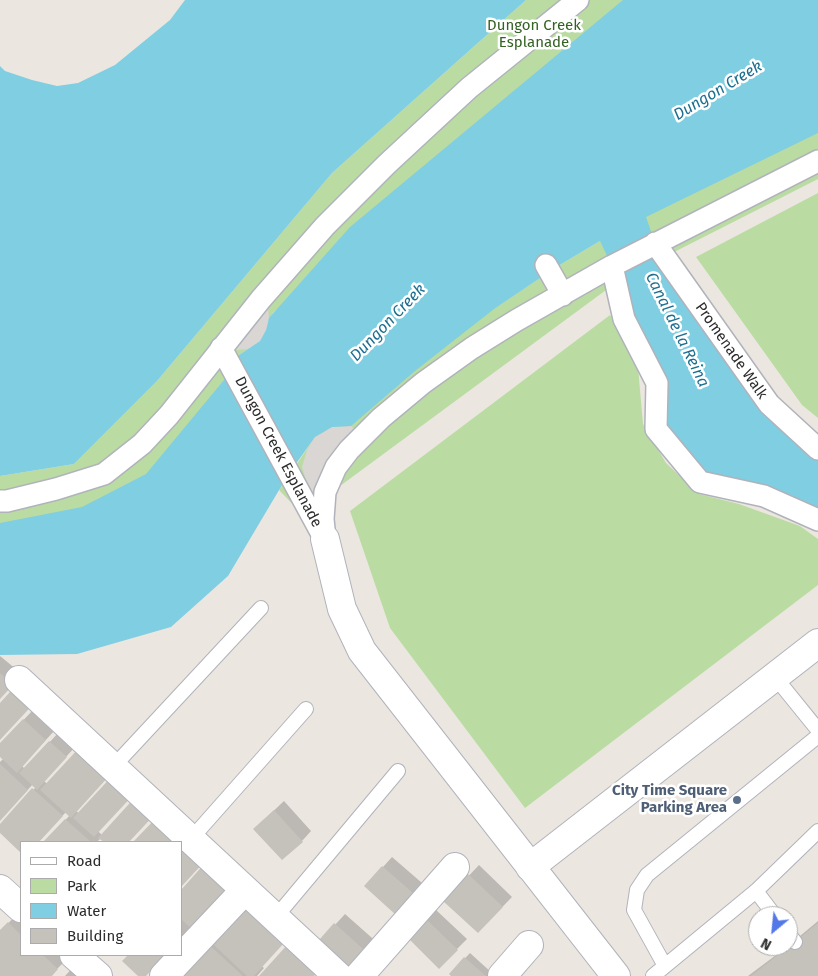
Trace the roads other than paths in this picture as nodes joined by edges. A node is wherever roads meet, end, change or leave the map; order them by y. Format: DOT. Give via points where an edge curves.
graph roads {
  1 [pos="578,0"];
  2 [pos="818,160"];
  3 [pos="655,243"];
  4 [pos="546,265"];
  5 [pos="612,266"];
  6 [pos="563,294"];
  7 [pos="221,348"];
  8 [pos="818,449"];
  9 [pos="0,501"];
  10 [pos="818,520"];
  11 [pos="325,538"];
  12 [pos="261,608"];
  13 [pos="815,650"];
  14 [pos="774,677"];
  15 [pos="19,680"];
  16 [pos="306,709"];
  17 [pos="818,730"];
  18 [pos="818,736"];
  19 [pos="113,767"];
  20 [pos="398,771"];
  21 [pos="818,831"];
  22 [pos="191,839"];
  23 [pos="455,867"];
  24 [pos="530,867"];
  25 [pos="245,890"];
  26 [pos="756,891"];
  27 [pos="767,906"];
  28 [pos="275,918"];
  29 [pos="529,944"];
  30 [pos="75,956"];
  31 [pos="664,966"];
  32 [pos="98,976"];
  33 [pos="164,976"];
  34 [pos="338,976"];
  35 [pos="359,976"];
  36 [pos="502,976"];
  37 [pos="616,976"];
  38 [pos="653,976"];
  1 -- 7 [label="street" via="469,88 387,164 325,226"];
  2 -- 3 [label="street, Dungon Creek Esplanade"];
  3 -- 5 [label="street, Dungon Creek Esplanade"];
  3 -- 8 [label="street, Promenade Walk" via="769,404"];
  4 -- 6 [label="street"];
  5 -- 6 [label="street, Dungon Creek Esplanade"];
  5 -- 10 [label="street" via="624,319 657,383 656,429 700,482 764,496"];
  6 -- 11 [label="street, Dungon Creek Esplanade" via="480,344 424,383 381,418 349,450 336,467 325,492"];
  7 -- 9 [label="street" via="169,415 142,444 104,474 56,490"];
  7 -- 11 [label="street, Dungon Creek Esplanade"];
  11 -- 24 [label="street" via="342,609 362,651"];
  12 -- 19 [label="lane"];
  13 -- 14 [label="street"];
  14 -- 17 [label="lane"];
  14 -- 24 [label="street"];
  15 -- 19 [label="street"];
  16 -- 22 [label="lane"];
  18 -- 31 [label="lane" via="646,875 637,890 634,910"];
  19 -- 22 [label="street"];
  20 -- 28 [label="lane"];
  21 -- 26 [label="lane"];
  22 -- 25 [label="street"];
  23 -- 35 [label="street"];
  24 -- 37 [label="street"];
  25 -- 28 [label="street"];
  25 -- 33 [label="street"];
  26 -- 27 [label="lane"];
  26 -- 31 [label="lane"];
  28 -- 34 [label="street"];
  29 -- 36 [label="street"];
  30 -- 32 [label="street"];
  31 -- 38 [label="lane"];
}
